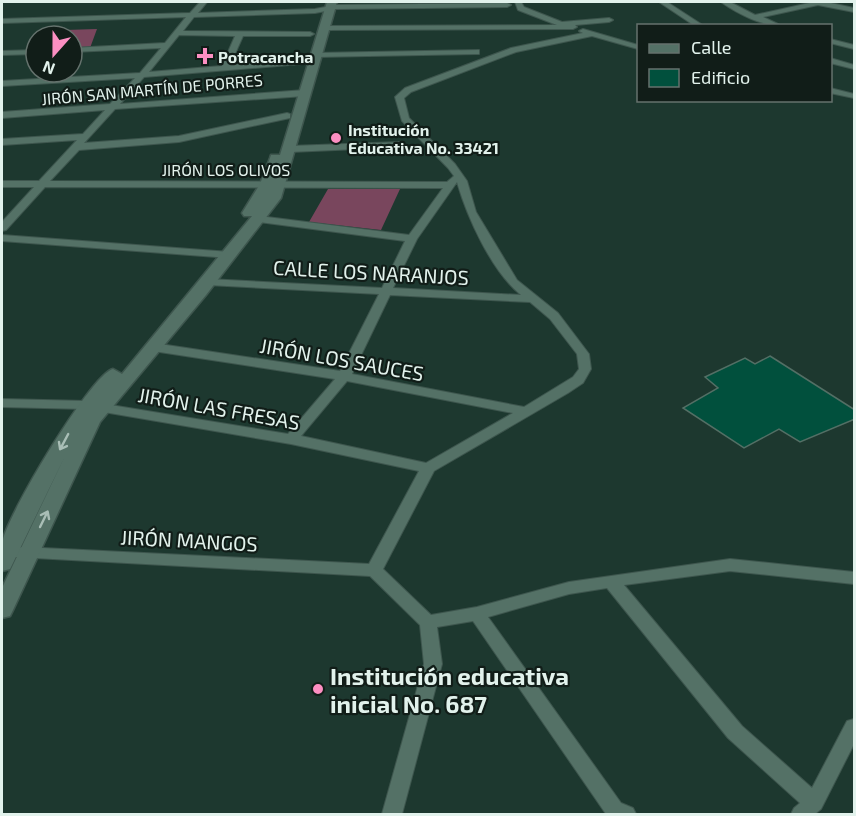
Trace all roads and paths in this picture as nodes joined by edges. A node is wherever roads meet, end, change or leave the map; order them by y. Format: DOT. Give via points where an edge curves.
graph roads {
  1 [pos="5,2"];
  2 [pos="203,2"];
  3 [pos="518,2"];
  4 [pos="663,2"];
  5 [pos="725,2"];
  6 [pos="820,2"];
  7 [pos="416,4"];
  8 [pos="326,5"];
  9 [pos="507,5"];
  10 [pos="2,6"];
  11 [pos="855,10"];
  12 [pos="190,15"];
  13 [pos="754,17"];
  14 [pos="609,20"];
  15 [pos="2,21"];
  16 [pos="564,24"];
  17 [pos="698,24"];
  18 [pos="773,24"];
  19 [pos="573,27"];
  20 [pos="316,31"];
  21 [pos="178,33"];
  22 [pos="239,34"];
  23 [pos="591,34"];
  24 [pos="832,41"];
  25 [pos="167,45"];
  26 [pos="637,46"];
  27 [pos="855,47"];
  28 [pos="84,49"];
  29 [pos="24,52"];
  30 [pos="476,52"];
  31 [pos="2,53"];
  32 [pos="310,59"];
  33 [pos="832,60"];
  34 [pos="855,67"];
  35 [pos="225,68"];
  36 [pos="142,75"];
  37 [pos="2,83"];
  38 [pos="832,90"];
  39 [pos="299,93"];
  40 [pos="855,96"];
  41 [pos="111,108"];
  42 [pos="2,116"];
  43 [pos="287,116"];
  44 [pos="83,137"];
  45 [pos="2,142"];
  46 [pos="400,145"];
  47 [pos="75,147"];
  48 [pos="290,149"];
  49 [pos="454,180"];
  50 [pos="42,183"];
  51 [pos="2,184"];
  52 [pos="274,184"];
  53 [pos="259,219"];
  54 [pos="2,228"];
  55 [pos="2,238"];
  56 [pos="412,239"];
  57 [pos="223,255"];
  58 [pos="208,282"];
  59 [pos="384,292"];
  60 [pos="533,299"];
  61 [pos="153,347"];
  62 [pos="345,376"];
  63 [pos="2,403"];
  64 [pos="94,406"];
  65 [pos="524,411"];
  66 [pos="291,439"];
  67 [pos="428,468"];
  68 [pos="27,554"];
  69 [pos="3,556"];
  70 [pos="374,570"];
  71 [pos="855,578"];
  72 [pos="610,580"];
  73 [pos="2,610"];
  74 [pos="477,614"];
  75 [pos="428,622"];
  76 [pos="855,727"];
  77 [pos="808,809"];
  78 [pos="392,814"];
  79 [pos="626,814"];
  1 -- 10 [label="street"];
  2 -- 12 [label="street"];
  3 -- 16 [label="street" via="521,8"];
  4 -- 17 [label="street"];
  5 -- 13 [label="street"];
  6 -- 11 [label="street"];
  6 -- 13 [label="street"];
  7 -- 8 [label="street"];
  7 -- 9 [label="street"];
  8 -- 12 [label="street"];
  8 -- 20 [label="street"];
  12 -- 15 [label="street"];
  12 -- 21 [label="street"];
  13 -- 18 [label="street"];
  14 -- 16 [label="street"];
  16 -- 19 [label="street"];
  19 -- 20 [label="street"];
  19 -- 23 [label="street"];
  20 -- 22 [label="street"];
  20 -- 32 [label="street"];
  21 -- 22 [label="street"];
  21 -- 25 [label="street"];
  22 -- 35 [label="street"];
  23 -- 26 [label="street"];
  23 -- 49 [label="street" via="514,50 408,90 399,97 405,119 452,166"];
  24 -- 27 [label="street"];
  25 -- 28 [label="street"];
  25 -- 36 [label="street"];
  29 -- 31 [label="street"];
  30 -- 32 [label="street"];
  32 -- 35 [label="street"];
  32 -- 39 [label="street"];
  33 -- 34 [label="street"];
  35 -- 36 [label="street"];
  36 -- 37 [label="street"];
  36 -- 41 [label="street"];
  38 -- 40 [label="street"];
  39 -- 41 [label="street, JIRÓN SAN MARTÍN DE PORRES"];
  39 -- 43 [label="street"];
  39 -- 48 [label="street"];
  41 -- 42 [label="street, JIRÓN SAN MARTÍN DE PORRES"];
  41 -- 44 [label="street"];
  43 -- 47 [label="street" via="179,139"];
  43 -- 52 [label="street"];
  44 -- 45 [label="street"];
  44 -- 47 [label="street"];
  46 -- 48 [label="street"];
  47 -- 50 [label="street"];
  48 -- 52 [label="street"];
  49 -- 52 [label="street, JIRÓN LOS OLIVOS"];
  49 -- 56 [label="street"];
  49 -- 60 [label="street" via="512,282"];
  50 -- 51 [label="street, JIRÓN LOS OLIVOS"];
  50 -- 52 [label="street, JIRÓN LOS OLIVOS"];
  50 -- 54 [label="street"];
  52 -- 53 [label="street" via="274,198"];
  52 -- 57 [label="street"];
  53 -- 56 [label="street"];
  53 -- 57 [label="street"];
  55 -- 57 [label="street"];
  56 -- 59 [label="street"];
  57 -- 58 [label="street"];
  57 -- 64 [label="street"];
  58 -- 59 [label="street, CALLE LOS NARANJOS"];
  58 -- 61 [label="street"];
  59 -- 60 [label="street, CALLE LOS NARANJOS"];
  59 -- 62 [label="street"];
  60 -- 65 [label="street" via="554,316 583,354 585,369 578,380"];
  61 -- 62 [label="street, JIRÓN LOS SAUCES"];
  61 -- 64 [label="street"];
  62 -- 65 [label="street, JIRÓN LOS SAUCES"];
  62 -- 66 [label="street"];
  63 -- 64 [label="street, JIRÓN LAS FRESAS"];
  64 -- 66 [label="street, JIRÓN LAS FRESAS"];
  68 -- 64 [label="street, one-way" via="82,441"];
  64 -- 69 [label="street, one-way" via="66,437"];
  65 -- 67 [label="street"];
  66 -- 67 [label="street, JIRÓN LAS FRESAS"];
  67 -- 70 [label="street"];
  68 -- 69 [label="street, JIRÓN MANGOS"];
  68 -- 70 [label="street, JIRÓN MANGOS"];
  68 -- 73 [label="street"];
  70 -- 75 [label="street"];
  71 -- 72 [label="street" via="730,565"];
  72 -- 74 [label="street"];
  72 -- 77 [label="street" via="735,732"];
  74 -- 75 [label="street"];
  74 -- 79 [label="street" via="614,809"];
  75 -- 78 [label="street" via="433,664"];
  76 -- 77 [label="street"];
}
